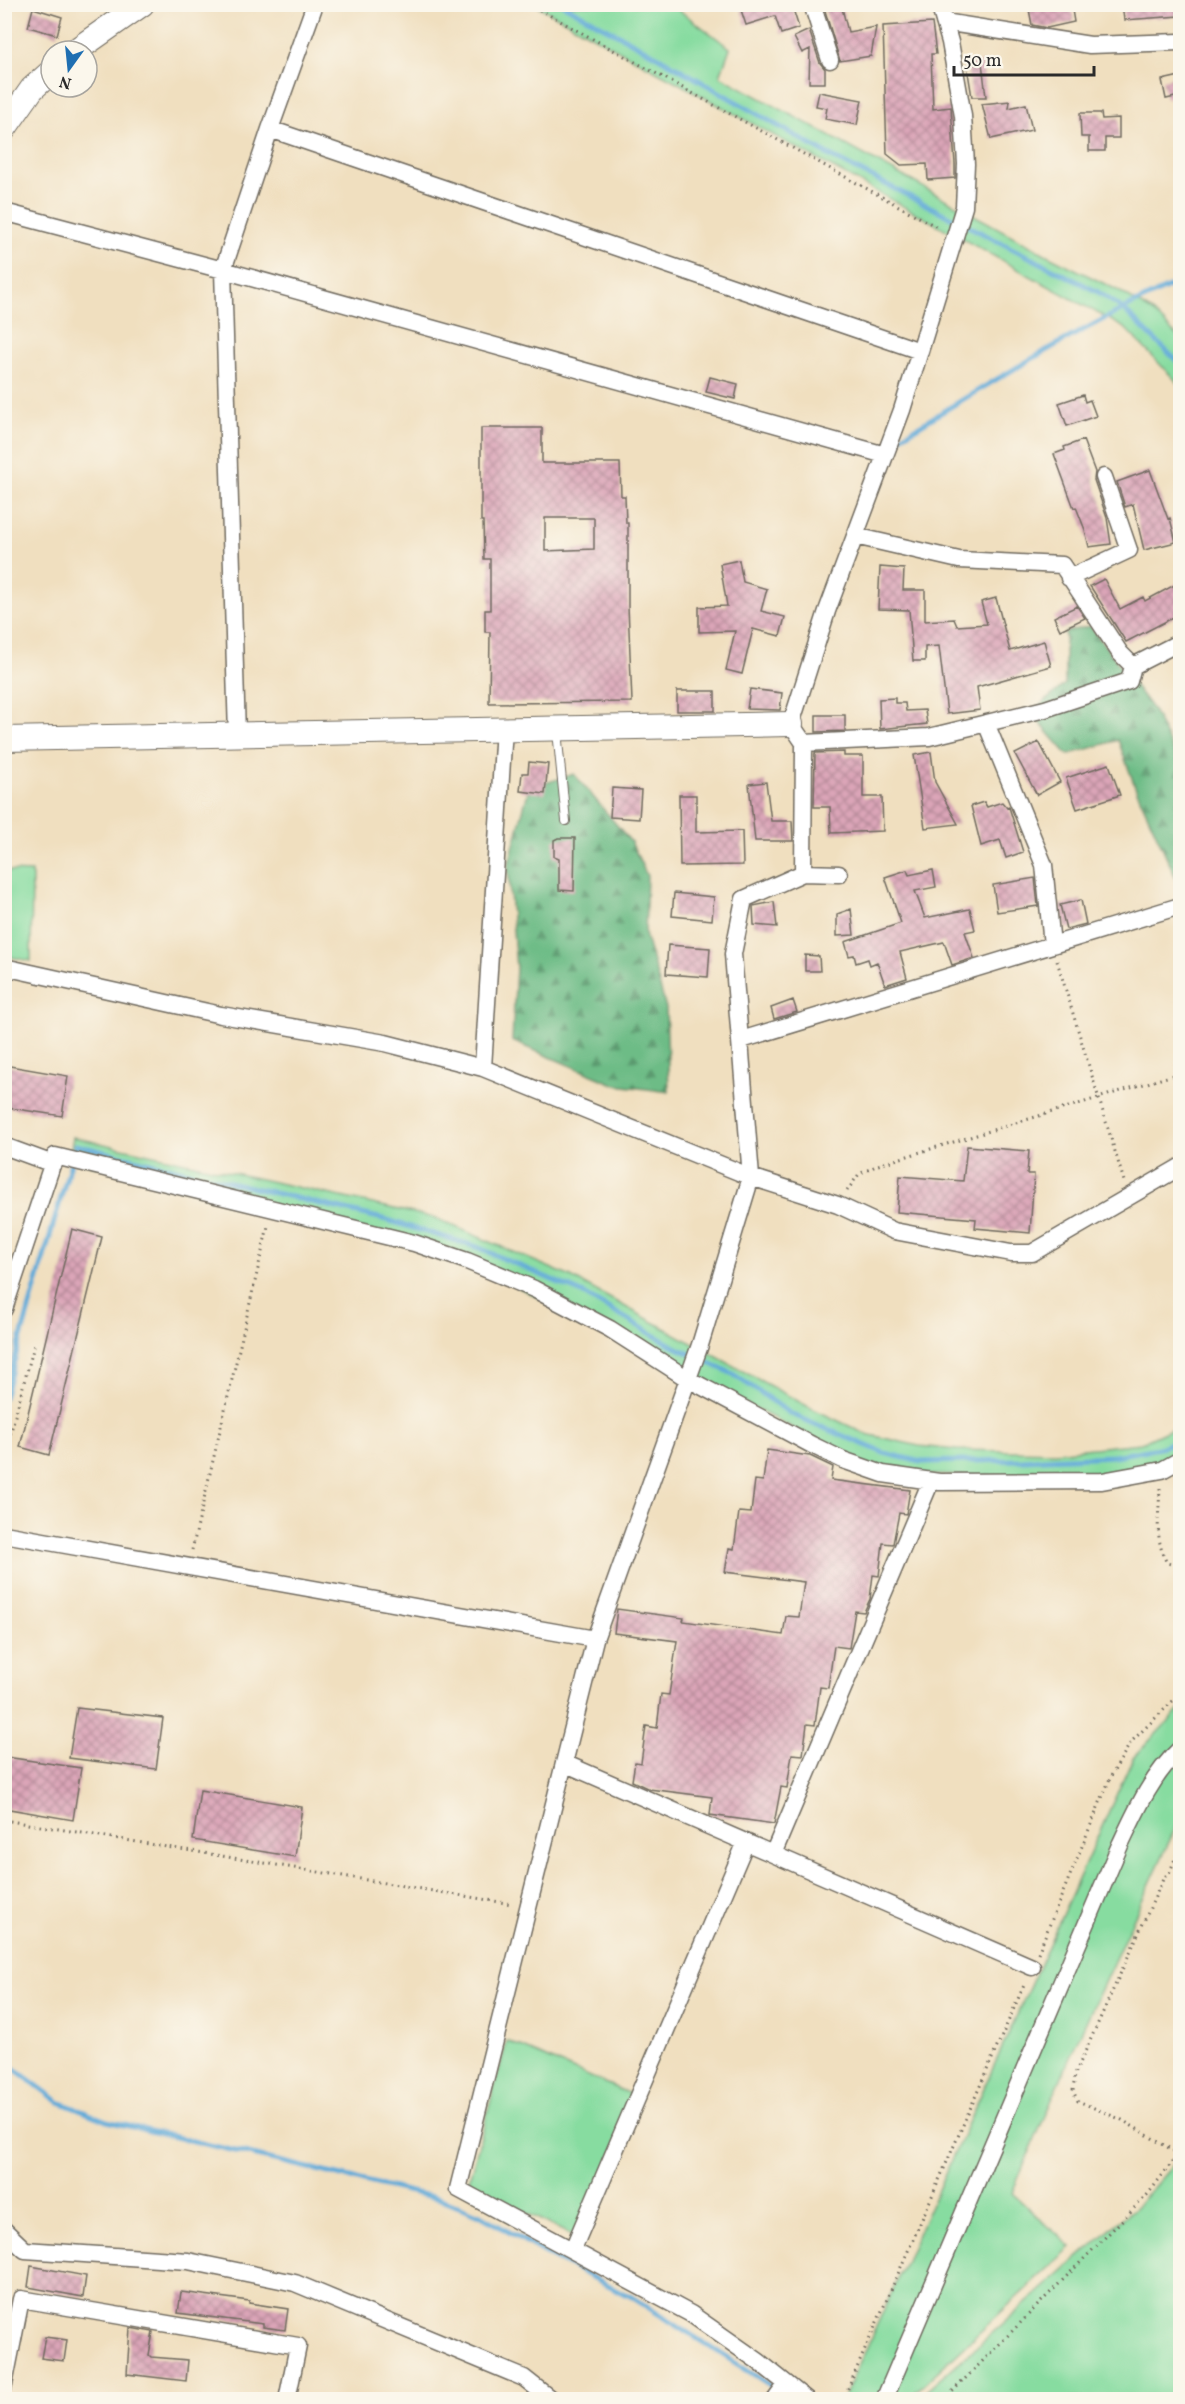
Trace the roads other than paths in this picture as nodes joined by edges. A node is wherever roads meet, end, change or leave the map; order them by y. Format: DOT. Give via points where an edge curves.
graph roads {
  1 [pos="142,4"];
  2 [pos="315,4"];
  3 [pos="812,4"];
  4 [pos="939,4"];
  5 [pos="944,22"];
  6 [pos="92,39"];
  7 [pos="1180,42"];
  8 [pos="830,60"];
  9 [pos="39,83"];
  10 [pos="8,117"];
  11 [pos="270,129"];
  12 [pos="4,212"];
  13 [pos="223,270"];
  14 [pos="920,351"];
  15 [pos="885,455"];
  16 [pos="1104,477"];
  17 [pos="855,536"];
  18 [pos="1069,578"];
  19 [pos="1180,642"];
  20 [pos="1133,666"];
  21 [pos="986,723"];
  22 [pos="557,727"];
  23 [pos="504,728"];
  24 [pos="797,733"];
  25 [pos="237,735"];
  26 [pos="4,740"];
  27 [pos="566,820"];
  28 [pos="802,873"];
  29 [pos="838,874"];
  30 [pos="1180,906"];
  31 [pos="1052,945"];
  32 [pos="4,967"];
  33 [pos="741,1040"];
  34 [pos="483,1068"];
  35 [pos="4,1146"];
  36 [pos="52,1164"];
  37 [pos="1180,1167"];
  38 [pos="751,1178"];
  39 [pos="4,1310"];
  40 [pos="689,1377"];
  41 [pos="1180,1460"];
  42 [pos="931,1481"];
  43 [pos="4,1534"];
  44 [pos="595,1639"];
  45 [pos="1180,1749"];
  46 [pos="564,1763"];
  47 [pos="746,1842"];
  48 [pos="773,1854"];
  49 [pos="1032,1967"];
  50 [pos="4,2230"];
  51 [pos="573,2249"];
  52 [pos="6,2367"];
  53 [pos="787,2384"];
  54 [pos="4,2385"];
  55 [pos="287,2400"];
  56 [pos="552,2400"];
  57 [pos="775,2400"];
  58 [pos="807,2400"];
  59 [pos="884,2400"];
  1 -- 6 [label="street"];
  2 -- 11 [label="street"];
  3 -- 8 [label="street"];
  4 -- 5 [label="street"];
  5 -- 7 [label="street" via="1090,45"];
  5 -- 14 [label="street" via="963,116 964,207"];
  9 -- 10 [label="street"];
  11 -- 13 [label="street"];
  11 -- 14 [label="street"];
  12 -- 13 [label="street"];
  13 -- 15 [label="street"];
  13 -- 25 [label="street"];
  14 -- 15 [label="street"];
  15 -- 17 [label="street"];
  16 -- 18 [label="street" via="1129,550"];
  17 -- 18 [label="street" via="959,560 1062,565"];
  17 -- 24 [label="street" via="827,611"];
  18 -- 20 [label="street"];
  19 -- 20 [label="street"];
  20 -- 21 [label="street" via="1130,681 1045,709"];
  21 -- 24 [label="street" via="929,737"];
  21 -- 31 [label="street" via="1044,865"];
  22 -- 23 [label="street"];
  22 -- 24 [label="street"];
  22 -- 27 [label="lane"];
  23 -- 25 [label="street"];
  23 -- 34 [label="street"];
  24 -- 28 [label="street"];
  25 -- 26 [label="street"];
  28 -- 29 [label="street"];
  28 -- 33 [label="street" via="744,898 733,954"];
  30 -- 31 [label="street"];
  31 -- 33 [label="street"];
  32 -- 34 [label="street" via="221,1015 385,1043"];
  33 -- 38 [label="street"];
  34 -- 38 [label="street"];
  35 -- 36 [label="street"];
  36 -- 39 [label="street"];
  36 -- 40 [label="street" via="55,1156 414,1243 534,1289"];
  37 -- 38 [label="street" via="1032,1253 1011,1253 894,1231 838,1205"];
  38 -- 40 [label="street"];
  40 -- 42 [label="street" via="843,1460 883,1474"];
  40 -- 44 [label="street"];
  41 -- 42 [label="street" via="1162,1470 1102,1481"];
  42 -- 48 [label="street"];
  43 -- 44 [label="street"];
  44 -- 46 [label="street"];
  45 -- 59 [label="street" via="1140,1803 1120,1845"];
  46 -- 47 [label="street"];
  46 -- 51 [label="street" via="458,2189"];
  47 -- 48 [label="street"];
  47 -- 51 [label="street"];
  48 -- 49 [label="street"];
  50 -- 56 [label="street" via="25,2250 188,2261 295,2283 524,2378"];
  51 -- 53 [label="street" via="691,2314"];
  52 -- 54 [label="street"];
  52 -- 55 [label="street" via="21,2299 298,2346"];
  53 -- 57 [label="street"];
  53 -- 58 [label="street"];
}
